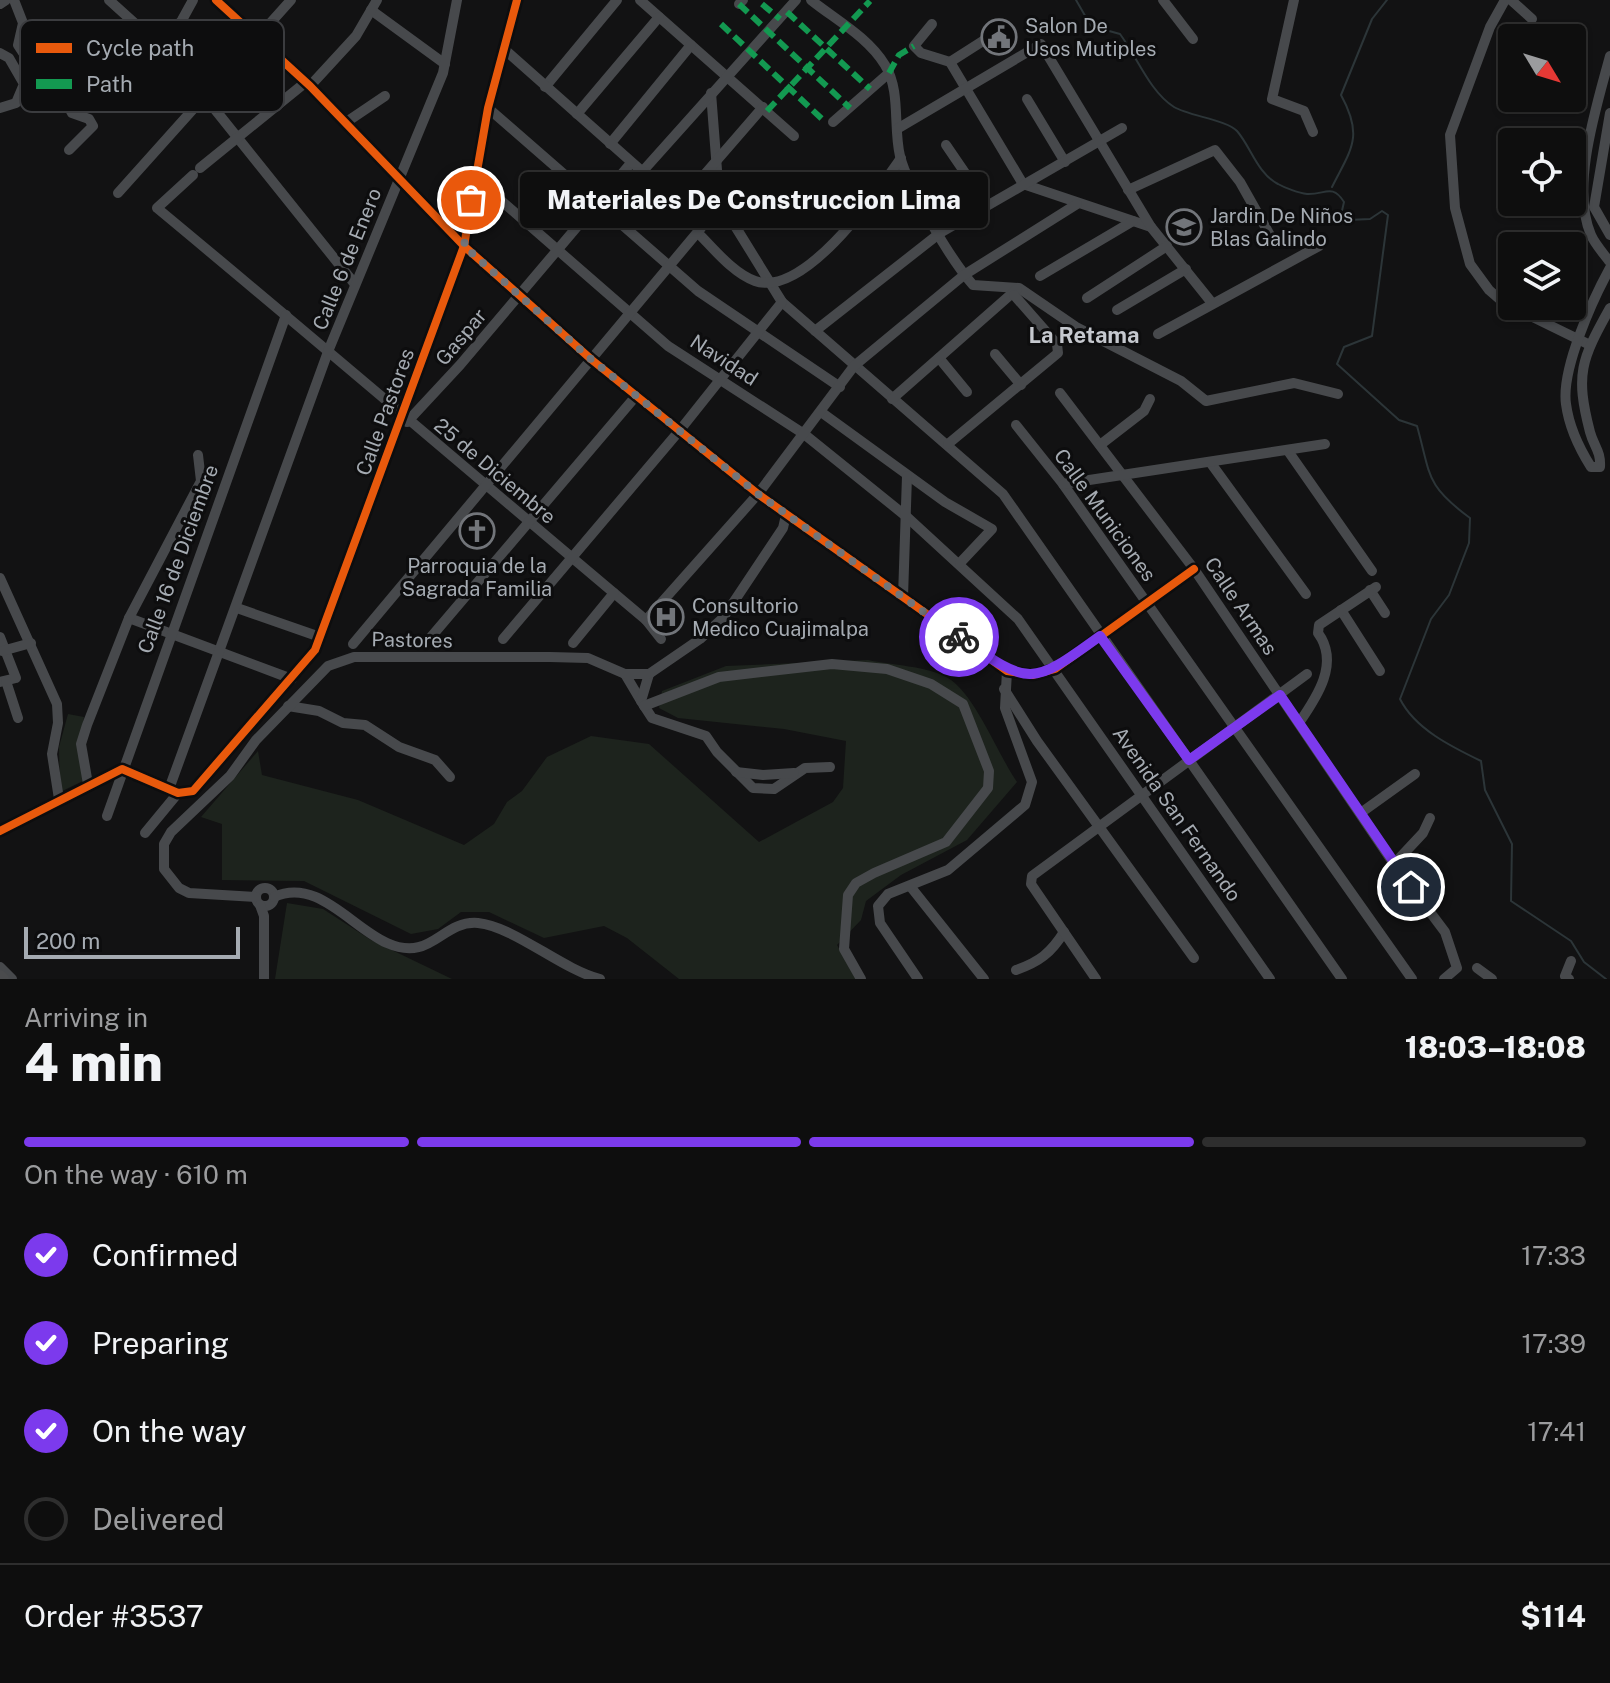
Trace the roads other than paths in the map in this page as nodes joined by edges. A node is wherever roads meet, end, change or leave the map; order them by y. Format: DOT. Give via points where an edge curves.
graph roads {
  1 [pos="6,0"];
  2 [pos="14,0"];
  3 [pos="109,0"];
  4 [pos="193,0"];
  5 [pos="291,0"];
  6 [pos="377,0"];
  7 [pos="457,0"];
  8 [pos="517,0"];
  9 [pos="617,0"];
  10 [pos="640,0"];
  11 [pos="796,0"];
  12 [pos="811,0"];
  13 [pos="1163,0"];
  14 [pos="1294,0"];
  15 [pos="1505,0"];
  16 [pos="1511,0"];
  17 [pos="219,1"];
  18 [pos="0,4"];
  19 [pos="371,10"];
  20 [pos="659,17"];
  21 [pos="1532,19"];
  22 [pos="22,20"];
  23 [pos="131,20"];
  24 [pos="182,20"];
  25 [pos="238,20"];
  26 [pos="274,20"];
  27 [pos="932,24"];
  28 [pos="986,39"];
  29 [pos="1193,39"];
  30 [pos="691,45"];
  31 [pos="504,49"];
  32 [pos="0,53"];
  33 [pos="1610,56"];
  34 [pos="950,62"];
  35 [pos="284,63"];
  36 [pos="445,64"];
  37 [pos="889,73"];
  38 [pos="726,75"];
  39 [pos="20,77"];
  40 [pos="308,84"];
  41 [pos="545,87"];
  42 [pos="965,89"];
  43 [pos="711,93"];
  44 [pos="20,94"];
  45 [pos="385,96"];
  46 [pos="1027,99"];
  47 [pos="284,102"];
  48 [pos="763,107"];
  49 [pos="0,108"];
  50 [pos="488,108"];
  51 [pos="71,112"];
  52 [pos="191,112"];
  53 [pos="217,112"];
  54 [pos="270,112"];
  55 [pos="1610,113"];
  56 [pos="577,114"];
  57 [pos="833,122"];
  58 [pos="345,123"];
  59 [pos="1122,128"];
  60 [pos="897,129"];
  61 [pos="1313,132"];
  62 [pos="794,136"];
  63 [pos="236,137"];
  64 [pos="1099,143"];
  65 [pos="610,144"];
  66 [pos="946,145"];
  67 [pos="69,150"];
  68 [pos="901,158"];
  69 [pos="717,160"];
  70 [pos="1065,162"];
  71 [pos="631,163"];
  72 [pos="642,172"];
  73 [pos="397,178"];
  74 [pos="475,178"];
  75 [pos="718,183"];
  76 [pos="1023,184"];
  77 [pos="1128,190"];
  78 [pos="118,193"];
  79 [pos="597,204"];
  80 [pos="679,204"];
  81 [pos="1077,204"];
  82 [pos="987,205"];
  83 [pos="727,213"];
  84 [pos="1133,221"];
  85 [pos="1151,227"];
  86 [pos="699,228"];
  87 [pos="940,233"];
  88 [pos="1610,235"];
  89 [pos="1271,237"];
  90 [pos="464,246"];
  91 [pos="1167,246"];
  92 [pos="1319,246"];
  93 [pos="558,250"];
  94 [pos="1610,264"];
  95 [pos="670,267"];
  96 [pos="1186,269"];
  97 [pos="964,275"];
  98 [pos="1040,276"];
  99 [pos="770,281"];
  100 [pos="354,283"];
  101 [pos="1016,291"];
  102 [pos="519,294"];
  103 [pos="1087,298"];
  104 [pos="782,302"];
  105 [pos="1212,303"];
  106 [pos="1610,308"];
  107 [pos="1117,310"];
  108 [pos="631,314"];
  109 [pos="286,315"];
  110 [pos="815,331"];
  111 [pos="758,334"];
  112 [pos="1158,334"];
  113 [pos="1585,342"];
  114 [pos="329,349"];
  115 [pos="995,354"];
  116 [pos="939,358"];
  117 [pos="592,360"];
  118 [pos="854,366"];
  119 [pos="721,381"];
  120 [pos="1021,385"];
  121 [pos="840,387"];
  122 [pos="967,392"];
  123 [pos="1060,393"];
  124 [pos="1338,394"];
  125 [pos="636,396"];
  126 [pos="892,399"];
  127 [pos="1150,399"];
  128 [pos="821,412"];
  129 [pos="405,420"];
  130 [pos="1016,425"];
  131 [pos="680,430"];
  132 [pos="804,434"];
  133 [pos="948,444"];
  134 [pos="1325,444"];
  135 [pos="1100,445"];
  136 [pos="1288,451"];
  137 [pos="198,455"];
  138 [pos="1210,462"];
  139 [pos="907,476"];
  140 [pos="1125,476"];
  141 [pos="1063,484"];
  142 [pos="485,486"];
  143 [pos="758,494"];
  144 [pos="786,515"];
  145 [pos="907,517"];
  146 [pos="529,523"];
  147 [pos="571,558"];
  148 [pos="960,563"];
  149 [pos="1194,569"];
  150 [pos="1372,571"];
  151 [pos="0,578"];
  152 [pos="614,593"];
  153 [pos="1306,594"];
  154 [pos="903,597"];
  155 [pos="1146,602"];
  156 [pos="237,608"];
  157 [pos="1341,610"];
  158 [pos="1385,613"];
  159 [pos="129,618"];
  160 [pos="646,620"];
  161 [pos="169,633"];
  162 [pos="1100,636"];
  163 [pos="0,637"];
  164 [pos="320,637"];
  165 [pos="431,637"];
  166 [pos="503,639"];
  167 [pos="661,639"];
  168 [pos="31,643"];
  169 [pos="573,643"];
  170 [pos="353,644"];
  171 [pos="2,651"];
  172 [pos="220,653"];
  173 [pos="1055,669"];
  174 [pos="1007,671"];
  175 [pos="1380,671"];
  176 [pos="625,674"];
  177 [pos="649,674"];
  178 [pos="1307,674"];
  179 [pos="292,679"];
  180 [pos="7,681"];
  181 [pos="1004,689"];
  182 [pos="1280,695"];
  183 [pos="642,703"];
  184 [pos="288,706"];
  185 [pos="18,718"];
  186 [pos="1299,723"];
  187 [pos="1234,728"];
  188 [pos="1189,760"];
  189 [pos="830,767"];
  190 [pos="122,769"];
  191 [pos="1415,774"];
  192 [pos="450,777"];
  193 [pos="88,784"];
  194 [pos="174,791"];
  195 [pos="1142,794"];
  196 [pos="59,799"];
  197 [pos="1362,812"];
  198 [pos="107,816"];
  199 [pos="1430,818"];
  200 [pos="1099,827"];
  201 [pos="0,831"];
  202 [pos="145,833"];
  203 [pos="1394,864"];
  204 [pos="910,886"];
  205 [pos="264,904"];
  206 [pos="1064,932"];
  207 [pos="1194,958"];
  208 [pos="1571,961"];
  209 [pos="0,967"];
  210 [pos="1477,968"];
  211 [pos="1016,970"];
  212 [pos="12,979"];
  213 [pos="264,979"];
  214 [pos="600,979"];
  215 [pos="861,979"];
  216 [pos="918,979"];
  217 [pos="984,979"];
  218 [pos="1096,979"];
  219 [pos="1270,979"];
  220 [pos="1342,979"];
  221 [pos="1412,979"];
  222 [pos="1444,979"];
  223 [pos="1492,979"];
  224 [pos="1569,979"];
  1 -- 18 [label="street"];
  2 -- 22 [label="street"];
  3 -- 23 [label="street"];
  4 -- 24 [label="street"];
  5 -- 26 [label="street"];
  6 -- 19 [label="street"];
  7 -- 36 [label="street, Calle 6 de Enero"];
  8 -- 31 [label="street, Calle Pastores"];
  9 -- 41 [label="street"];
  10 -- 20 [label="street"];
  11 -- 38 [label="street"];
  12 -- 37 [label="street" via="869,44"];
  13 -- 29 [label="street"];
  14 -- 61 [label="street" via="1272,99 1304,111"];
  15 -- 113 [label="street" via="1450,135 1455,208 1470,264 1489,290 1504,303"];
  16 -- 21 [label="street"];
  17 -- 25 [label="street"];
  19 -- 36 [label="street"];
  19 -- 40 [label="street" via="356,36"];
  20 -- 30 [label="street"];
  20 -- 56 [label="street"];
  27 -- 34 [label="street" via="914,46"];
  28 -- 34 [label="street"];
  30 -- 38 [label="street"];
  30 -- 65 [label="street"];
  31 -- 41 [label="street"];
  31 -- 50 [label="street, Calle Pastores"];
  32 -- 39 [label="street"];
  33 -- 94 [label="street" via="1583,176 1591,235"];
  34 -- 42 [label="street"];
  35 -- 40 [label="street"];
  36 -- 73 [label="street, Calle 6 de Enero"];
  37 -- 57 [label="street"];
  37 -- 60 [label="street"];
  38 -- 43 [label="street"];
  38 -- 48 [label="street"];
  40 -- 47 [label="street"];
  40 -- 58 [label="street"];
  41 -- 56 [label="street"];
  42 -- 60 [label="street"];
  42 -- 64 [label="street" via="1041,44"];
  42 -- 76 [label="street"];
  43 -- 69 [label="street"];
  43 -- 72 [label="street"];
  44 -- 49 [label="street" via="16,103"];
  45 -- 58 [label="street"];
  46 -- 70 [label="street"];
  48 -- 62 [label="street"];
  48 -- 69 [label="street"];
  50 -- 74 [label="street, Calle Pastores"];
  50 -- 79 [label="street"];
  51 -- 67 [label="street" via="93,126"];
  52 -- 78 [label="street"];
  53 -- 63 [label="street"];
  54 -- 63 [label="street"];
  55 -- 88 [label="street" via="1594,207"];
  56 -- 65 [label="street"];
  58 -- 73 [label="street"];
  59 -- 64 [label="street"];
  60 -- 68 [label="street"];
  63 -- 100 [label="street"];
  63 -- 109 [label="street, 25 de Diciembre" via="157,208"];
  64 -- 70 [label="street"];
  64 -- 77 [label="street"];
  65 -- 71 [label="street"];
  66 -- 82 [label="street"];
  68 -- 87 [label="street"];
  68 -- 99 [label="street" via="830,247 799,271"];
  69 -- 75 [label="street"];
  69 -- 80 [label="street"];
  70 -- 76 [label="street"];
  71 -- 72 [label="street"];
  71 -- 79 [label="street, Gaspar"];
  72 -- 80 [label="street"];
  73 -- 90 [label="street"];
  73 -- 100 [label="street, Calle 6 de Enero"];
  74 -- 90 [label="street, Calle Pastores"];
  74 -- 93 [label="street, Navidad"];
  76 -- 81 [label="street"];
  76 -- 82 [label="street"];
  77 -- 85 [label="street"];
  77 -- 89 [label="street" via="1215,150"];
  79 -- 93 [label="street, Gaspar"];
  79 -- 95 [label="street"];
  80 -- 86 [label="street"];
  81 -- 84 [label="street"];
  81 -- 97 [label="street"];
  82 -- 87 [label="street"];
  83 -- 99 [label="street"];
  84 -- 85 [label="street"];
  84 -- 98 [label="street"];
  85 -- 91 [label="street"];
  86 -- 95 [label="street"];
  86 -- 99 [label="street" via="749,278"];
  87 -- 97 [label="street"];
  87 -- 110 [label="street"];
  90 -- 102 [label="street"];
  90 -- 129 [label="street, Calle Pastores"];
  91 -- 96 [label="street"];
  91 -- 103 [label="street"];
  92 -- 105 [label="street"];
  93 -- 102 [label="street, Gaspar"];
  93 -- 108 [label="street, Navidad"];
  94 -- 113 [label="street"];
  95 -- 108 [label="street"];
  95 -- 111 [label="street"];
  96 -- 105 [label="street"];
  96 -- 107 [label="street"];
  97 -- 101 [label="street" via="973,285"];
  97 -- 118 [label="street"];
  99 -- 104 [label="street"];
  100 -- 114 [label="street, Calle 6 de Enero"];
  101 -- 116 [label="street"];
  101 -- 120 [label="street" via="1057,344 1058,353"];
  101 -- 124 [label="street" via="1181,381 1206,401 1294,383"];
  102 -- 117 [label="street"];
  102 -- 129 [label="street, Gaspar"];
  104 -- 110 [label="street"];
  104 -- 111 [label="street"];
  105 -- 112 [label="street"];
  106 -- 113 [label="street"];
  108 -- 117 [label="street"];
  108 -- 119 [label="street, Navidad"];
  109 -- 114 [label="street, 25 de Diciembre"];
  109 -- 161 [label="street, Calle 16 de Diciembre"];
  110 -- 118 [label="street"];
  111 -- 119 [label="street"];
  111 -- 121 [label="street"];
  113 -- 113 [label="street" via="1565,401 1577,446 1591,467 1600,467 1601,453 1591,438 1579,379"];
  114 -- 129 [label="street, 25 de Diciembre"];
  114 -- 156 [label="street, Calle 6 de Enero"];
  115 -- 120 [label="street"];
  116 -- 122 [label="street"];
  116 -- 126 [label="street"];
  117 -- 125 [label="street"];
  117 -- 142 [label="street"];
  118 -- 121 [label="street"];
  118 -- 126 [label="street"];
  119 -- 131 [label="street"];
  119 -- 132 [label="street, Navidad"];
  120 -- 133 [label="street"];
  121 -- 128 [label="street"];
  123 -- 135 [label="street, Calle Armas"];
  125 -- 131 [label="street"];
  125 -- 146 [label="street"];
  126 -- 133 [label="street"];
  127 -- 135 [label="street" via="1144,411"];
  128 -- 132 [label="street"];
  128 -- 139 [label="street"];
  129 -- 142 [label="street, 25 de Diciembre"];
  129 -- 164 [label="street, Calle Pastores"];
  130 -- 141 [label="street, Calle Municiones"];
  131 -- 143 [label="street"];
  131 -- 147 [label="street"];
  132 -- 143 [label="street"];
  132 -- 145 [label="street, Navidad"];
  133 -- 162 [label="street" via="1003,494"];
  134 -- 136 [label="street"];
  135 -- 140 [label="street, Calle Armas"];
  136 -- 138 [label="street"];
  136 -- 150 [label="street"];
  137 -- 159 [label="street" via="201,481"];
  138 -- 140 [label="street"];
  138 -- 153 [label="street"];
  139 -- 145 [label="street"];
  139 -- 148 [label="street" via="992,529"];
  140 -- 141 [label="street"];
  140 -- 149 [label="street, Calle Armas"];
  141 -- 155 [label="street, Calle Municiones"];
  142 -- 146 [label="street, 25 de Diciembre"];
  142 -- 170 [label="street"];
  143 -- 144 [label="street"];
  143 -- 160 [label="street"];
  144 -- 154 [label="street"];
  144 -- 177 [label="street" via="783,528 723,618"];
  145 -- 148 [label="street, Navidad"];
  145 -- 154 [label="street"];
  146 -- 147 [label="street, 25 de Diciembre"];
  146 -- 165 [label="street"];
  147 -- 152 [label="street, 25 de Diciembre"];
  147 -- 166 [label="street"];
  148 -- 173 [label="street, Avenida San Fernando" via="1018,619"];
  149 -- 155 [label="street"];
  149 -- 182 [label="street, Calle Armas"];
  151 -- 168 [label="street"];
  152 -- 160 [label="street, 25 de Diciembre"];
  152 -- 169 [label="street"];
  154 -- 174 [label="street"];
  155 -- 162 [label="street"];
  155 -- 187 [label="street, Calle Municiones"];
  156 -- 164 [label="street"];
  156 -- 172 [label="street, Calle 6 de Enero"];
  157 -- 158 [label="street" via="1373,588"];
  157 -- 175 [label="street"];
  157 -- 186 [label="street" via="1319,625 1328,660 1324,683"];
  159 -- 161 [label="street"];
  159 -- 193 [label="street" via="81,744"];
  160 -- 167 [label="street, 25 de Diciembre"];
  161 -- 172 [label="street"];
  161 -- 190 [label="street, Calle 16 de Diciembre"];
  162 -- 173 [label="street"];
  162 -- 188 [label="street"];
  163 -- 171 [label="street"];
  164 -- 179 [label="street, Calle Pastores" via="312,657"];
  168 -- 171 [label="street"];
  168 -- 196 [label="street" via="59,714 52,754"];
  171 -- 180 [label="street"];
  172 -- 179 [label="street"];
  172 -- 194 [label="street, Calle 6 de Enero"];
  173 -- 174 [label="street" via="1033,675"];
  173 -- 195 [label="street, Avenida San Fernando"];
  174 -- 181 [label="street"];
  176 -- 177 [label="street, Pastores"];
  176 -- 183 [label="street"];
  176 -- 184 [label="street, Pastores" via="588,658 354,657 319,672"];
  177 -- 183 [label="street"];
  178 -- 182 [label="street"];
  179 -- 194 [label="street, Calle Pastores" via="193,791"];
  180 -- 185 [label="street"];
  181 -- 200 [label="street"];
  181 -- 204 [label="street" via="1005,708 1032,782 1025,805 948,870"];
  182 -- 186 [label="street, Calle Armas"];
  182 -- 187 [label="street"];
  183 -- 189 [label="street" via="652,718 706,736 753,788 774,789 805,768"];
  183 -- 215 [label="street" via="719,677 832,664 887,669 931,684 963,704 989,771 988,788 946,842 874,873 848,895 844,949"];
  184 -- 192 [label="street" via="365,725 399,747 435,760"];
  184 -- 205 [label="street, Pastores" via="230,776 171,832 162,856 170,879 189,893"];
  186 -- 197 [label="street, Calle Armas"];
  187 -- 188 [label="street"];
  187 -- 221 [label="street, Calle Municiones"];
  188 -- 195 [label="street"];
  188 -- 220 [label="street"];
  190 -- 193 [label="street"];
  190 -- 194 [label="street"];
  190 -- 198 [label="street, Calle 16 de Diciembre"];
  191 -- 197 [label="street"];
  193 -- 196 [label="street"];
  194 -- 202 [label="street, Calle 6 de Enero"];
  195 -- 200 [label="street"];
  195 -- 219 [label="street, Avenida San Fernando"];
  196 -- 201 [label="street"];
  197 -- 203 [label="street, Calle Armas"];
  199 -- 203 [label="street"];
  200 -- 206 [label="street" via="1038,869 1031,884"];
  200 -- 207 [label="street"];
  203 -- 222 [label="street, Calle Armas" via="1445,932 1457,968"];
  204 -- 216 [label="street" via="888,894 877,913"];
  204 -- 217 [label="street"];
  205 -- 213 [label="street"];
  205 -- 214 [label="street, Pastores" via="290,891 311,894 367,933 403,949 427,947 468,924 492,926"];
  206 -- 211 [label="street" via="1037,963"];
  206 -- 218 [label="street"];
  208 -- 224 [label="street" via="1565,976"];
  209 -- 212 [label="street"];
  210 -- 223 [label="street"];
}
